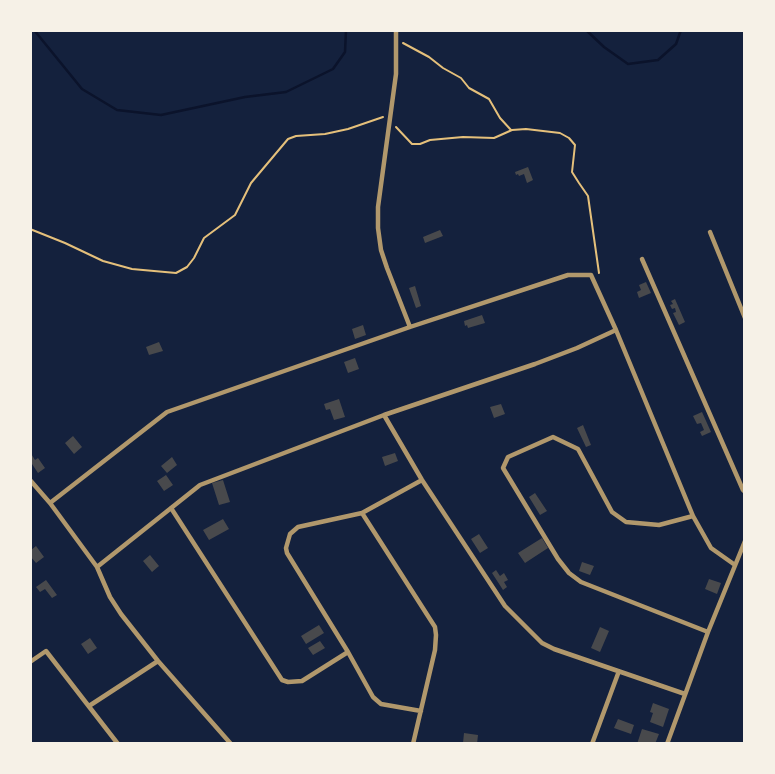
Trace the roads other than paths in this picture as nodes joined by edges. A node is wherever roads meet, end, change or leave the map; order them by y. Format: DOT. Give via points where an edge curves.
graph roads {
  1 [pos="397,35"];
  2 [pos="710,232"];
  3 [pos="642,259"];
  4 [pos="745,317"];
  5 [pos="410,327"];
  6 [pos="616,330"];
  7 [pos="383,415"];
  8 [pos="30,480"];
  9 [pos="422,480"];
  10 [pos="745,492"];
  11 [pos="50,503"];
  12 [pos="171,508"];
  13 [pos="362,513"];
  14 [pos="693,516"];
  15 [pos="745,541"];
  16 [pos="736,565"];
  17 [pos="97,567"];
  18 [pos="708,632"];
  19 [pos="348,652"];
  20 [pos="158,661"];
  21 [pos="30,662"];
  22 [pos="619,671"];
  23 [pos="685,694"];
  24 [pos="89,706"];
  25 [pos="421,711"];
  26 [pos="118,744"];
  27 [pos="231,744"];
  28 [pos="413,744"];
  29 [pos="592,744"];
  30 [pos="667,744"];
  1 -- 5 [label="street" via="378,228 387,268"];
  2 -- 4 [label="street"];
  3 -- 10 [label="street"];
  5 -- 6 [label="street" via="568,275 591,275"];
  5 -- 11 [label="street" via="167,412"];
  6 -- 7 [label="street" via="545,360"];
  6 -- 14 [label="street"];
  7 -- 9 [label="street"];
  7 -- 12 [label="street" via="200,485"];
  8 -- 11 [label="street"];
  9 -- 13 [label="street"];
  9 -- 22 [label="street" via="512,614 547,646"];
  11 -- 17 [label="street"];
  12 -- 17 [label="street"];
  12 -- 19 [label="street" via="282,680 302,681"];
  13 -- 19 [label="street" via="298,527 286,548"];
  13 -- 25 [label="street" via="435,628 435,650"];
  14 -- 16 [label="street" via="711,548"];
  14 -- 18 [label="street" via="659,525 626,522 612,512 579,449 553,437 508,457 503,468 569,573 581,582"];
  15 -- 16 [label="street"];
  16 -- 18 [label="street"];
  17 -- 20 [label="street" via="117,608"];
  18 -- 23 [label="street"];
  19 -- 25 [label="street" via="377,701"];
  20 -- 24 [label="street"];
  20 -- 27 [label="street"];
  21 -- 24 [label="street" via="46,651"];
  22 -- 23 [label="street"];
  22 -- 29 [label="street"];
  23 -- 30 [label="street"];
  24 -- 26 [label="street"];
  25 -- 28 [label="street"];
}
